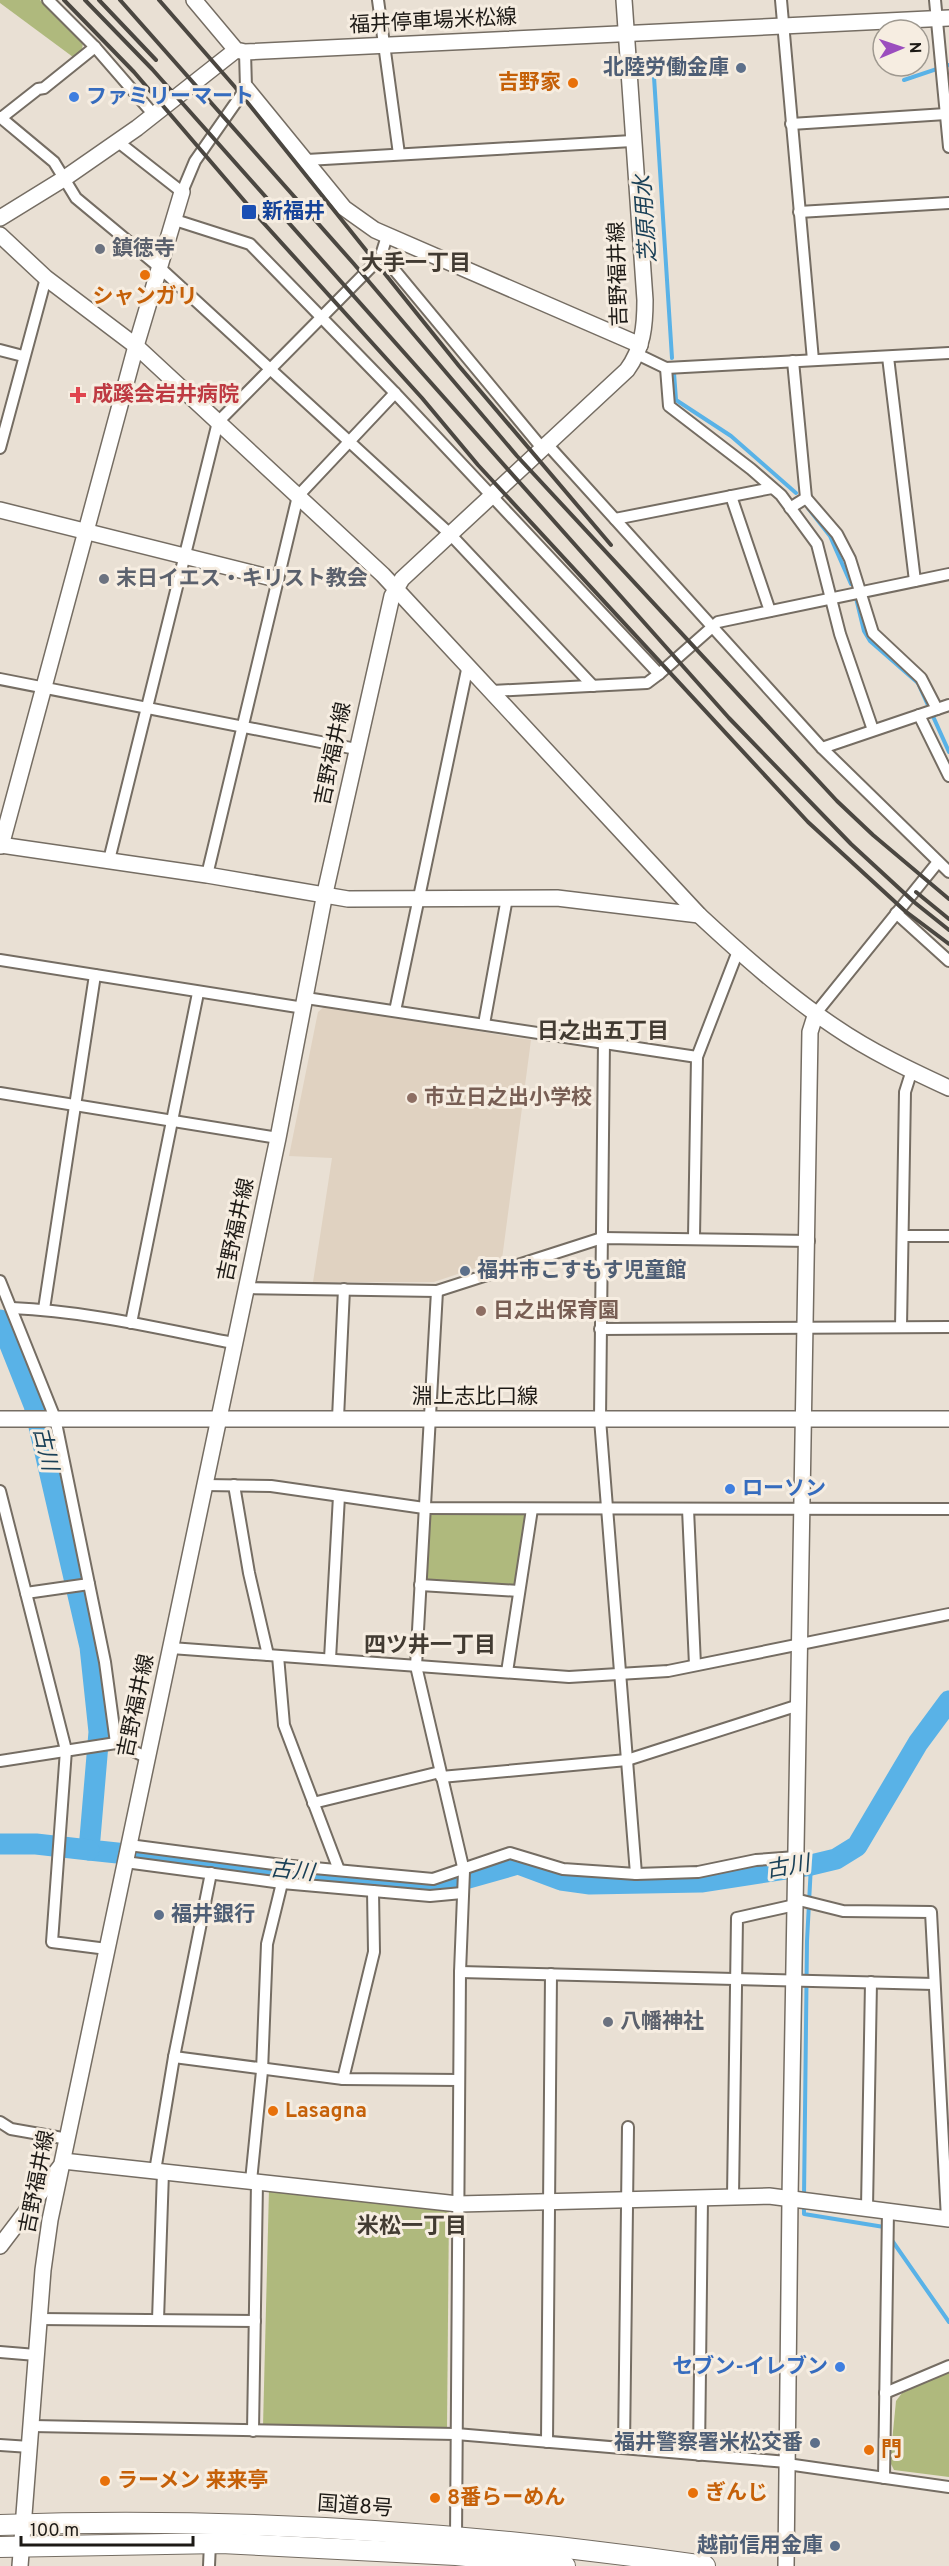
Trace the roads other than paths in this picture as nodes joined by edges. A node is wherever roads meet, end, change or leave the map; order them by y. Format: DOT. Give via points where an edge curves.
graph roads {
  1 [pos="48,0"];
  2 [pos="194,0"];
  3 [pos="378,0"];
  4 [pos="624,0"];
  5 [pos="781,0"];
  6 [pos="935,0"];
  7 [pos="943,18"];
  8 [pos="782,26"];
  9 [pos="626,34"];
  10 [pos="385,45"];
  11 [pos="95,47"];
  12 [pos="240,51"];
  13 [pos="246,88"];
  14 [pos="946,114"];
  15 [pos="154,115"];
  16 [pos="0,117"];
  17 [pos="791,124"];
  18 [pos="117,141"];
  19 [pos="632,141"];
  20 [pos="949,147"];
  21 [pos="399,154"];
  22 [pos="307,160"];
  23 [pos="65,178"];
  24 [pos="182,192"];
  25 [pos="949,203"];
  26 [pos="799,212"];
  27 [pos="0,218"];
  28 [pos="175,220"];
  29 [pos="0,235"];
  30 [pos="387,236"];
  31 [pos="383,255"];
  32 [pos="159,267"];
  33 [pos="45,278"];
  34 [pos="321,318"];
  35 [pos="136,346"];
  36 [pos="0,350"];
  37 [pos="639,350"];
  38 [pos="949,353"];
  39 [pos="23,356"];
  40 [pos="888,357"];
  41 [pos="813,360"];
  42 [pos="793,361"];
  43 [pos="666,368"];
  44 [pos="271,369"];
  45 [pos="395,393"];
  46 [pos="218,422"];
  47 [pos="349,442"];
  48 [pos="544,446"];
  49 [pos="0,448"];
  50 [pos="772,488"];
  51 [pos="491,495"];
  52 [pos="298,496"];
  53 [pos="731,496"];
  54 [pos="806,498"];
  55 [pos="790,508"];
  56 [pos="0,510"];
  57 [pos="615,519"];
  58 [pos="86,532"];
  59 [pos="450,534"];
  60 [pos="185,558"];
  61 [pos="949,574"];
  62 [pos="276,579"];
  63 [pos="915,581"];
  64 [pos="396,588"];
  65 [pos="861,591"];
  66 [pos="831,598"];
  67 [pos="770,611"];
  68 [pos="712,625"];
  69 [pos="468,665"];
  70 [pos="659,674"];
  71 [pos="0,679"];
  72 [pos="593,686"];
  73 [pos="43,687"];
  74 [pos="492,691"];
  75 [pos="949,705"];
  76 [pos="147,708"];
  77 [pos="937,710"];
  78 [pos="919,715"];
  79 [pos="242,726"];
  80 [pos="873,730"];
  81 [pos="356,748"];
  82 [pos="822,748"];
  83 [pos="949,777"];
  84 [pos="0,847"];
  85 [pos="109,860"];
  86 [pos="938,862"];
  87 [pos="949,872"];
  88 [pos="207,875"];
  89 [pos="326,893"];
  90 [pos="507,898"];
  91 [pos="417,899"];
  92 [pos="896,913"];
  93 [pos="699,915"];
  94 [pos="738,951"];
  95 [pos="0,960"];
  96 [pos="949,961"];
  97 [pos="95,975"];
  98 [pos="198,993"];
  99 [pos="305,1003"];
  100 [pos="395,1011"];
  101 [pos="816,1012"];
  102 [pos="484,1024"];
  103 [pos="604,1041"];
  104 [pos="697,1057"];
  105 [pos="912,1070"];
  106 [pos="949,1088"];
  107 [pos="0,1093"];
  108 [pos="75,1104"];
  109 [pos="171,1121"];
  110 [pos="278,1138"];
  111 [pos="903,1236"];
  112 [pos="949,1236"];
  113 [pos="694,1237"];
  114 [pos="602,1238"];
  115 [pos="809,1241"];
  116 [pos="0,1281"];
  117 [pos="246,1288"];
  118 [pos="344,1289"];
  119 [pos="437,1292"];
  120 [pos="12,1308"];
  121 [pos="44,1309"];
  122 [pos="131,1323"];
  123 [pos="806,1328"];
  124 [pos="901,1328"];
  125 [pos="949,1328"];
  126 [pos="600,1329"];
  127 [pos="234,1343"];
  128 [pos="44,1418"];
  129 [pos="338,1418"];
  130 [pos="428,1418"];
  131 [pos="0,1419"];
  132 [pos="218,1419"];
  133 [pos="600,1419"];
  134 [pos="804,1419"];
  135 [pos="949,1419"];
  136 [pos="205,1485"];
  137 [pos="234,1485"];
  138 [pos="0,1491"];
  139 [pos="339,1496"];
  140 [pos="424,1508"];
  141 [pos="532,1509"];
  142 [pos="607,1509"];
  143 [pos="688,1509"];
  144 [pos="802,1509"];
  145 [pos="949,1509"];
  146 [pos="86,1584"];
  147 [pos="420,1586"];
  148 [pos="519,1591"];
  149 [pos="26,1593"];
  150 [pos="949,1614"];
  151 [pos="800,1643"];
  152 [pos="171,1648"];
  153 [pos="273,1655"];
  154 [pos="330,1659"];
  155 [pos="695,1665"];
  156 [pos="416,1666"];
  157 [pos="507,1672"];
  158 [pos="620,1676"];
  159 [pos="799,1705"];
  160 [pos="112,1743"];
  161 [pos="66,1750"];
  162 [pos="148,1758"];
  163 [pos="627,1760"];
  164 [pos="0,1761"];
  165 [pos="441,1774"];
  166 [pos="313,1803"];
  167 [pos="129,1845"];
  168 [pos="796,1857"];
  169 [pos="125,1862"];
  170 [pos="282,1865"];
  171 [pos="339,1870"];
  172 [pos="464,1870"];
  173 [pos="211,1874"];
  174 [pos="636,1874"];
  175 [pos="282,1883"];
  176 [pos="373,1891"];
  177 [pos="462,1893"];
  178 [pos="795,1902"];
  179 [pos="107,1948"];
  180 [pos="460,1972"];
  181 [pos="551,1974"];
  182 [pos="736,1979"];
  183 [pos="793,1981"];
  184 [pos="871,1983"];
  185 [pos="934,1983"];
  186 [pos="174,2057"];
  187 [pos="262,2071"];
  188 [pos="343,2079"];
  189 [pos="459,2080"];
  190 [pos="0,2122"];
  191 [pos="628,2127"];
  192 [pos="68,2139"];
  193 [pos="63,2163"];
  194 [pos="159,2171"];
  195 [pos="254,2182"];
  196 [pos="733,2197"];
  197 [pos="702,2198"];
  198 [pos="790,2198"];
  199 [pos="627,2199"];
  200 [pos="550,2201"];
  201 [pos="458,2204"];
  202 [pos="867,2208"];
  203 [pos="888,2211"];
  204 [pos="948,2219"];
  205 [pos="0,2246"];
  206 [pos="39,2319"];
  207 [pos="158,2320"];
  208 [pos="255,2321"];
  209 [pos="0,2352"];
  210 [pos="36,2355"];
  211 [pos="949,2366"];
  212 [pos="885,2392"];
  213 [pos="32,2426"];
  214 [pos="253,2431"];
  215 [pos="456,2434"];
  216 [pos="547,2442"];
  217 [pos="0,2445"];
  218 [pos="30,2447"];
  219 [pos="624,2448"];
  220 [pos="699,2455"];
  221 [pos="787,2463"];
  222 [pos="884,2478"];
  223 [pos="949,2487"];
  224 [pos="23,2524"];
  225 [pos="0,2525"];
  226 [pos="210,2543"];
  227 [pos="0,2547"];
  228 [pos="456,2553"];
  229 [pos="21,2556"];
  230 [pos="209,2566"];
  231 [pos="565,2566"];
  232 [pos="705,2566"];
  233 [pos="786,2566"];
  1 -- 11 [label="street"];
  2 -- 12 [label="street"];
  3 -- 10 [label="street"];
  4 -- 9 [label="street, 吉野福井線"];
  5 -- 8 [label="street"];
  6 -- 7 [label="street"];
  7 -- 8 [label="street, 福井停車場米松線"];
  7 -- 14 [label="street"];
  8 -- 9 [label="street, 福井停車場米松線"];
  8 -- 17 [label="street"];
  9 -- 10 [label="street, 福井停車場米松線"];
  9 -- 19 [label="street, 吉野福井線"];
  10 -- 12 [label="street, 福井停車場米松線"];
  10 -- 21 [label="street"];
  11 -- 15 [label="street"];
  11 -- 16 [label="street"];
  12 -- 13 [label="street"];
  12 -- 15 [label="street"];
  13 -- 22 [label="street"];
  13 -- 24 [label="street" via="195,161"];
  14 -- 17 [label="street"];
  14 -- 20 [label="street"];
  15 -- 18 [label="street"];
  16 -- 23 [label="street" via="54,162"];
  17 -- 26 [label="street"];
  18 -- 23 [label="street"];
  18 -- 24 [label="street"];
  19 -- 21 [label="street"];
  19 -- 37 [label="street, 吉野福井線" via="645,300"];
  21 -- 22 [label="street"];
  22 -- 30 [label="street" via="344,208"];
  23 -- 27 [label="street"];
  23 -- 32 [label="street" via="76,198"];
  24 -- 28 [label="street"];
  25 -- 26 [label="street"];
  26 -- 41 [label="street"];
  28 -- 32 [label="street"];
  28 -- 34 [label="street" via="250,244"];
  29 -- 33 [label="street"];
  30 -- 31 [label="street"];
  30 -- 37 [label="street"];
  31 -- 34 [label="street"];
  31 -- 48 [label="street"];
  32 -- 35 [label="street"];
  32 -- 44 [label="street"];
  33 -- 35 [label="street"];
  33 -- 39 [label="street"];
  34 -- 44 [label="street"];
  34 -- 45 [label="street"];
  35 -- 46 [label="street"];
  35 -- 58 [label="street"];
  36 -- 39 [label="street"];
  37 -- 43 [label="street"];
  37 -- 48 [label="street, 吉野福井線" via="618,379"];
  38 -- 40 [label="street"];
  39 -- 49 [label="street"];
  40 -- 41 [label="street"];
  40 -- 63 [label="street"];
  41 -- 42 [label="street"];
  42 -- 43 [label="street"];
  42 -- 54 [label="street"];
  43 -- 50 [label="street" via="669,406"];
  44 -- 46 [label="street"];
  44 -- 47 [label="street"];
  45 -- 47 [label="street"];
  45 -- 51 [label="street"];
  46 -- 52 [label="street"];
  46 -- 60 [label="street"];
  47 -- 52 [label="street"];
  47 -- 59 [label="street"];
  48 -- 51 [label="street, 吉野福井線"];
  48 -- 57 [label="street"];
  50 -- 53 [label="street"];
  50 -- 55 [label="street"];
  51 -- 59 [label="street, 吉野福井線"];
  51 -- 70 [label="street"];
  52 -- 62 [label="street"];
  52 -- 64 [label="street"];
  53 -- 57 [label="street"];
  53 -- 67 [label="street"];
  54 -- 55 [label="street"];
  54 -- 65 [label="street" via="837,534"];
  55 -- 66 [label="street" via="817,544"];
  56 -- 58 [label="street"];
  57 -- 68 [label="street"];
  58 -- 60 [label="street"];
  58 -- 73 [label="street"];
  59 -- 64 [label="street, 吉野福井線"];
  59 -- 72 [label="street"];
  60 -- 62 [label="street"];
  60 -- 76 [label="street"];
  61 -- 63 [label="street"];
  62 -- 79 [label="street"];
  63 -- 65 [label="street"];
  64 -- 69 [label="street"];
  64 -- 81 [label="street, 吉野福井線"];
  65 -- 66 [label="street"];
  65 -- 77 [label="street" via="873,633 921,678"];
  66 -- 67 [label="street"];
  66 -- 80 [label="street"];
  67 -- 68 [label="street"];
  68 -- 70 [label="street"];
  68 -- 82 [label="street"];
  69 -- 74 [label="street"];
  69 -- 91 [label="street"];
  70 -- 72 [label="street" via="647,683"];
  71 -- 73 [label="street"];
  72 -- 74 [label="street"];
  73 -- 76 [label="street"];
  73 -- 84 [label="street"];
  74 -- 93 [label="street"];
  75 -- 77 [label="street"];
  76 -- 79 [label="street"];
  76 -- 85 [label="street"];
  77 -- 78 [label="street"];
  78 -- 80 [label="street"];
  78 -- 83 [label="street"];
  79 -- 81 [label="street"];
  79 -- 88 [label="street"];
  80 -- 82 [label="street"];
  81 -- 89 [label="street, 吉野福井線"];
  82 -- 86 [label="street"];
  84 -- 85 [label="street"];
  85 -- 88 [label="street"];
  86 -- 87 [label="street"];
  86 -- 92 [label="street"];
  88 -- 89 [label="street"];
  89 -- 91 [label="street" via="348,899"];
  89 -- 99 [label="street, 吉野福井線"];
  90 -- 91 [label="street"];
  90 -- 93 [label="street" via="557,898"];
  90 -- 102 [label="street"];
  91 -- 100 [label="street"];
  92 -- 96 [label="street"];
  92 -- 101 [label="street"];
  93 -- 94 [label="street"];
  94 -- 101 [label="street"];
  94 -- 104 [label="street"];
  95 -- 97 [label="street"];
  97 -- 98 [label="street"];
  97 -- 108 [label="street"];
  98 -- 99 [label="street"];
  98 -- 109 [label="street"];
  99 -- 100 [label="street"];
  99 -- 110 [label="street, 吉野福井線"];
  100 -- 102 [label="street"];
  101 -- 105 [label="street" via="835,1027"];
  101 -- 115 [label="street" via="810,1032"];
  102 -- 103 [label="street"];
  103 -- 104 [label="street"];
  103 -- 114 [label="street"];
  104 -- 113 [label="street"];
  105 -- 106 [label="street"];
  105 -- 111 [label="street" via="905,1092"];
  107 -- 108 [label="street"];
  108 -- 109 [label="street"];
  108 -- 121 [label="street"];
  109 -- 110 [label="street"];
  109 -- 122 [label="street"];
  110 -- 117 [label="street, 吉野福井線"];
  111 -- 112 [label="street"];
  111 -- 124 [label="street"];
  113 -- 114 [label="street"];
  113 -- 115 [label="street"];
  114 -- 119 [label="street"];
  114 -- 126 [label="street"];
  115 -- 123 [label="street"];
  116 -- 120 [label="street"];
  117 -- 118 [label="street"];
  117 -- 127 [label="street, 吉野福井線"];
  118 -- 119 [label="street"];
  118 -- 129 [label="street"];
  119 -- 130 [label="street"];
  120 -- 121 [label="street"];
  120 -- 128 [label="street"];
  121 -- 122 [label="street"];
  122 -- 127 [label="street"];
  123 -- 124 [label="street"];
  123 -- 126 [label="street"];
  123 -- 134 [label="street"];
  124 -- 125 [label="street"];
  126 -- 133 [label="street"];
  127 -- 132 [label="street, 吉野福井線"];
  128 -- 131 [label="street, 淵上志比口線"];
  128 -- 132 [label="street, 淵上志比口線"];
  128 -- 146 [label="street"];
  129 -- 130 [label="street, 淵上志比口線"];
  129 -- 132 [label="street, 淵上志比口線"];
  130 -- 133 [label="street, 淵上志比口線"];
  130 -- 140 [label="street"];
  132 -- 136 [label="street, 吉野福井線"];
  133 -- 134 [label="street, 淵上志比口線"];
  133 -- 142 [label="street"];
  134 -- 135 [label="street, 淵上志比口線"];
  134 -- 144 [label="street"];
  136 -- 137 [label="street"];
  136 -- 152 [label="street, 吉野福井線"];
  137 -- 139 [label="street"];
  137 -- 153 [label="street" via="249,1574"];
  138 -- 149 [label="street"];
  139 -- 140 [label="street"];
  139 -- 154 [label="street"];
  140 -- 141 [label="street"];
  140 -- 147 [label="street"];
  141 -- 142 [label="street"];
  141 -- 148 [label="street"];
  142 -- 143 [label="street"];
  142 -- 158 [label="street"];
  143 -- 144 [label="street"];
  143 -- 155 [label="street"];
  144 -- 145 [label="street"];
  144 -- 151 [label="street"];
  146 -- 149 [label="street"];
  146 -- 160 [label="street" via="105,1662"];
  147 -- 148 [label="street"];
  147 -- 156 [label="street"];
  148 -- 157 [label="street"];
  149 -- 161 [label="street"];
  150 -- 151 [label="street"];
  151 -- 155 [label="street"];
  151 -- 159 [label="street"];
  152 -- 153 [label="street"];
  152 -- 162 [label="street, 吉野福井線"];
  153 -- 154 [label="street"];
  153 -- 166 [label="street" via="284,1725"];
  154 -- 156 [label="street"];
  155 -- 158 [label="street"];
  156 -- 157 [label="street"];
  156 -- 165 [label="street"];
  157 -- 158 [label="street"];
  158 -- 163 [label="street"];
  159 -- 163 [label="street"];
  159 -- 168 [label="street"];
  160 -- 161 [label="street"];
  160 -- 162 [label="street"];
  161 -- 164 [label="street"];
  161 -- 179 [label="street" via="52,1942"];
  162 -- 167 [label="street, 吉野福井線"];
  163 -- 165 [label="street"];
  163 -- 174 [label="street"];
  165 -- 166 [label="street"];
  165 -- 172 [label="street"];
  166 -- 171 [label="street"];
  167 -- 169 [label="street, 吉野福井線"];
  167 -- 170 [label="street"];
  168 -- 174 [label="street" via="756,1860 698,1872"];
  168 -- 178 [label="street"];
  169 -- 173 [label="street"];
  169 -- 179 [label="street, 吉野福井線"];
  170 -- 171 [label="street"];
  170 -- 175 [label="street"];
  171 -- 172 [label="street" via="433,1879"];
  172 -- 174 [label="street" via="510,1853 563,1869"];
  172 -- 177 [label="street"];
  173 -- 175 [label="street"];
  173 -- 186 [label="street"];
  175 -- 176 [label="street"];
  175 -- 187 [label="street" via="267,1944"];
  176 -- 177 [label="street" via="430,1896"];
  176 -- 188 [label="street" via="374,1952"];
  177 -- 180 [label="street"];
  178 -- 182 [label="street" via="737,1918"];
  178 -- 183 [label="street"];
  178 -- 185 [label="street" via="843,1911 931,1912"];
  179 -- 192 [label="street, 吉野福井線"];
  180 -- 181 [label="street"];
  180 -- 189 [label="street"];
  181 -- 182 [label="street"];
  181 -- 200 [label="street"];
  182 -- 183 [label="street"];
  182 -- 196 [label="street"];
  183 -- 184 [label="street"];
  183 -- 198 [label="street"];
  184 -- 185 [label="street"];
  184 -- 202 [label="street"];
  185 -- 204 [label="street"];
  186 -- 187 [label="street"];
  186 -- 194 [label="street"];
  187 -- 188 [label="street"];
  187 -- 195 [label="street"];
  188 -- 189 [label="street"];
  189 -- 201 [label="street"];
  190 -- 192 [label="street" via="11,2129"];
  191 -- 199 [label="street"];
  192 -- 193 [label="street, 吉野福井線"];
  193 -- 194 [label="street"];
  193 -- 205 [label="street"];
  193 -- 206 [label="street, 吉野福井線" via="42,2270"];
  194 -- 195 [label="street"];
  194 -- 207 [label="street"];
  195 -- 201 [label="street"];
  195 -- 208 [label="street"];
  196 -- 197 [label="street"];
  196 -- 198 [label="street"];
  197 -- 199 [label="street"];
  197 -- 220 [label="street"];
  198 -- 202 [label="street"];
  198 -- 221 [label="street"];
  199 -- 200 [label="street"];
  199 -- 219 [label="street"];
  200 -- 201 [label="street"];
  200 -- 216 [label="street"];
  201 -- 215 [label="street"];
  202 -- 203 [label="street"];
  203 -- 204 [label="street"];
  203 -- 212 [label="street"];
  206 -- 207 [label="street"];
  206 -- 210 [label="street, 吉野福井線"];
  207 -- 208 [label="street"];
  208 -- 214 [label="street"];
  209 -- 210 [label="street"];
  210 -- 213 [label="street, 吉野福井線"];
  211 -- 212 [label="street"];
  212 -- 222 [label="street"];
  213 -- 214 [label="street"];
  213 -- 218 [label="street, 吉野福井線"];
  214 -- 215 [label="street"];
  215 -- 216 [label="street"];
  215 -- 228 [label="street"];
  216 -- 219 [label="street"];
  217 -- 218 [label="street"];
  218 -- 224 [label="street, 吉野福井線"];
  219 -- 220 [label="street"];
  220 -- 221 [label="street"];
  221 -- 222 [label="street"];
  221 -- 233 [label="street"];
  222 -- 223 [label="street"];
  224 -- 225 [label="highway, 国道8号"];
  224 -- 228 [label="highway, 国道8号" via="211,2523"];
  224 -- 229 [label="street, 吉野福井線"];
  226 -- 228 [label="highway, 国道8号"];
  226 -- 229 [label="highway, 国道8号"];
  226 -- 230 [label="street"];
  227 -- 229 [label="highway, 国道8号"];
  228 -- 231 [label="highway, 国道8号"];
  228 -- 232 [label="highway, 国道8号"];
}
